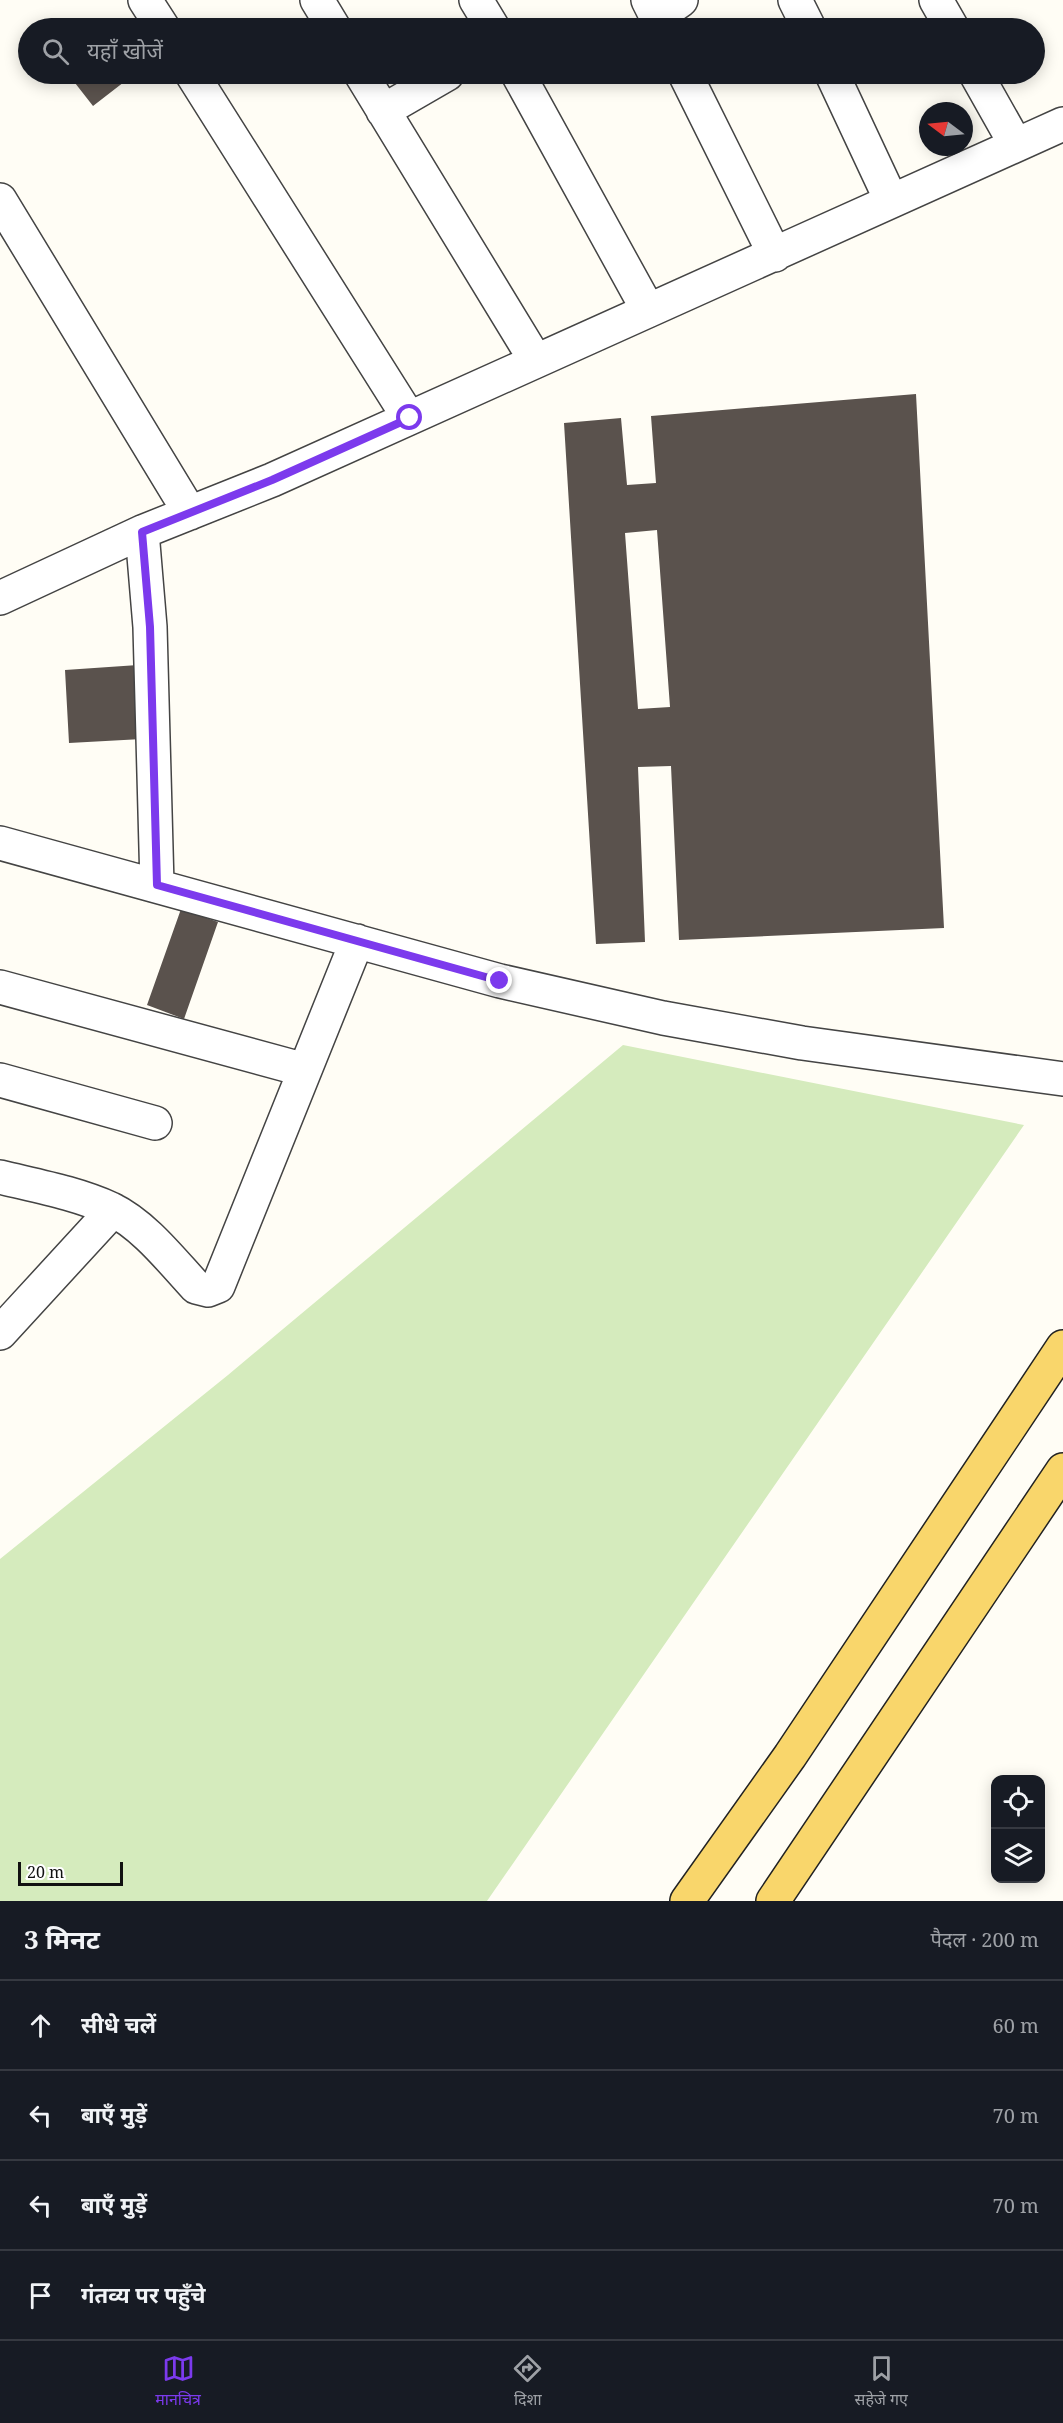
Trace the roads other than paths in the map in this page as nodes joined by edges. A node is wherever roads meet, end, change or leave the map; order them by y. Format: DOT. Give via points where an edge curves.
graph roads {
  1 [pos="145,0"];
  2 [pos="317,0"];
  3 [pos="476,0"];
  4 [pos="795,0"];
  5 [pos="936,0"];
  6 [pos="157,18"];
  7 [pos="328,18"];
  8 [pos="487,18"];
  9 [pos="804,18"];
  10 [pos="946,18"];
  11 [pos="198,84"];
  12 [pos="367,84"];
  13 [pos="430,84"];
  14 [pos="524,84"];
  15 [pos="690,84"];
  16 [pos="837,84"];
  17 [pos="982,84"];
  18 [pos="383,111"];
  19 [pos="1063,124"];
  20 [pos="1016,145"];
  21 [pos="0,200"];
  22 [pos="891,200"];
  23 [pos="775,255"];
  24 [pos="648,310"];
  25 [pos="536,361"];
  26 [pos="410,418"];
  27 [pos="190,513"];
  28 [pos="142,532"];
  29 [pos="0,598"];
  30 [pos="0,843"];
  31 [pos="157,885"];
  32 [pos="357,941"];
  33 [pos="0,987"];
  34 [pos="306,1070"];
  35 [pos="1063,1079"];
  36 [pos="0,1080"];
  37 [pos="155,1123"];
  38 [pos="0,1177"];
  39 [pos="113,1210"];
  40 [pos="0,1333"];
  41 [pos="1063,1347"];
  42 [pos="1063,1470"];
  43 [pos="687,1901"];
  44 [pos="773,1901"];
  1 -- 6 [label="street"];
  2 -- 7 [label="street"];
  3 -- 8 [label="street"];
  4 -- 9 [label="street"];
  5 -- 10 [label="street"];
  11 -- 26 [label="street"];
  12 -- 18 [label="street"];
  13 -- 18 [label="street"];
  14 -- 24 [label="street"];
  15 -- 23 [label="street"];
  16 -- 22 [label="street"];
  17 -- 20 [label="street"];
  18 -- 25 [label="street"];
  19 -- 20 [label="street"];
  20 -- 22 [label="street"];
  21 -- 27 [label="street"];
  22 -- 23 [label="street"];
  23 -- 24 [label="street"];
  24 -- 25 [label="street"];
  25 -- 26 [label="street"];
  26 -- 27 [label="street"];
  27 -- 28 [label="street"];
  28 -- 29 [label="street"];
  28 -- 31 [label="street" via="150,627"];
  30 -- 31 [label="street"];
  31 -- 32 [label="street"];
  32 -- 34 [label="street"];
  32 -- 35 [label="street" via="500,981 663,1018 802,1043"];
  33 -- 34 [label="street"];
  34 -- 39 [label="street" via="218,1286 208,1290 196,1287 145,1234"];
  36 -- 37 [label="street"];
  38 -- 39 [label="street" via="70,1194"];
  39 -- 40 [label="street"];
  41 -- 43 [label="main road" via="796,1746"];
  42 -- 44 [label="main road"];
}
